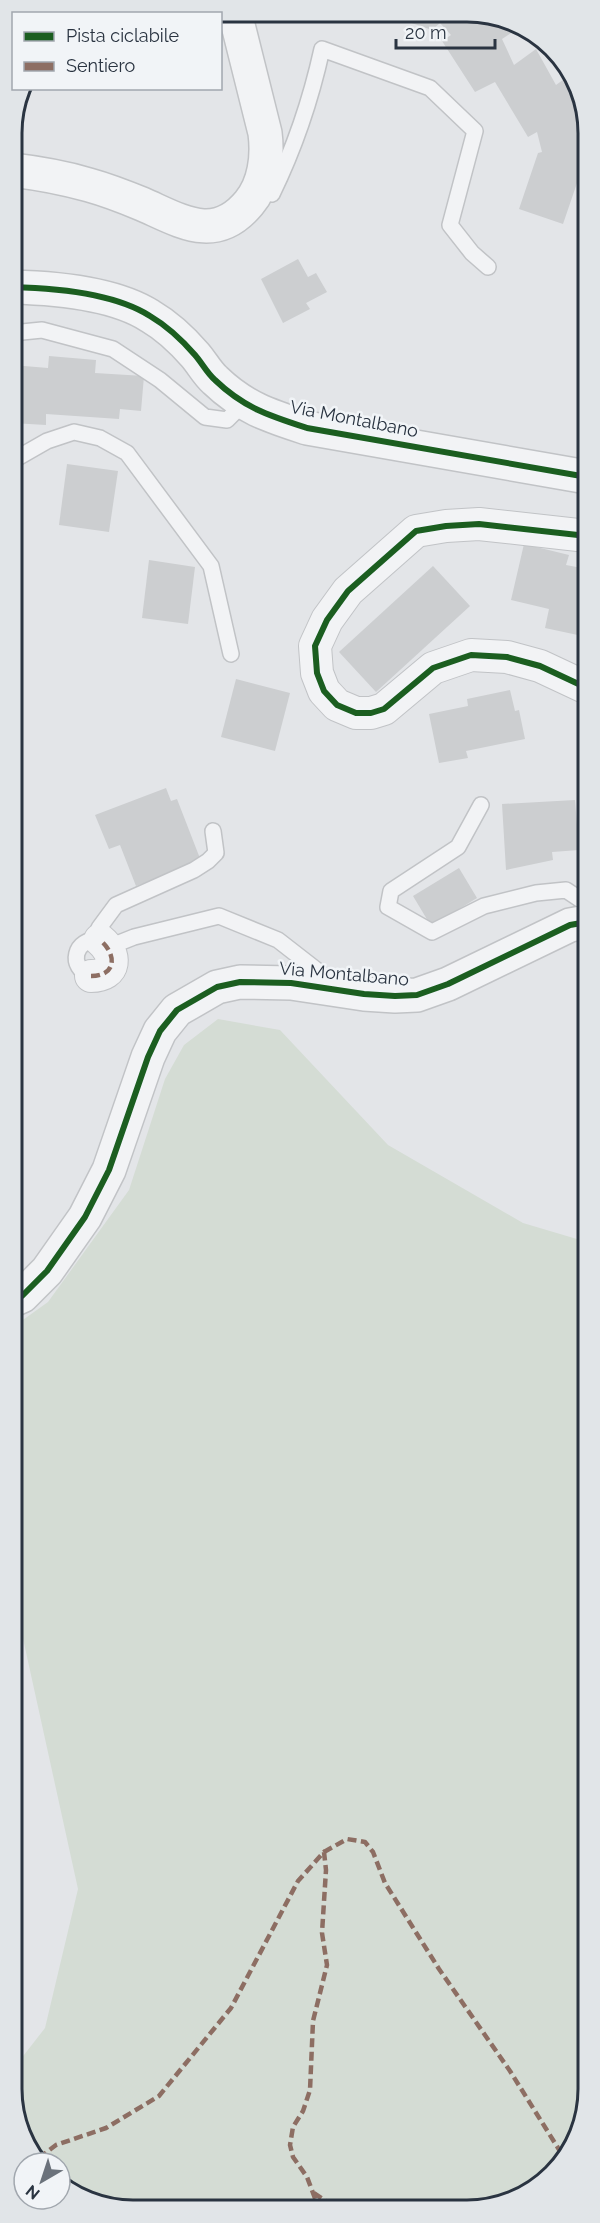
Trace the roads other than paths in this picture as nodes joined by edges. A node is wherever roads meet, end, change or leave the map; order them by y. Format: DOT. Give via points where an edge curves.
graph roads {
  1 [pos="237,22"];
  2 [pos="23,172"];
  3 [pos="259,187"];
  4 [pos="488,267"];
  5 [pos="23,287"];
  6 [pos="23,332"];
  7 [pos="243,404"];
  8 [pos="23,455"];
  9 [pos="578,475"];
  10 [pos="578,535"];
  11 [pos="231,654"];
  12 [pos="578,684"];
  13 [pos="481,805"];
  14 [pos="213,831"];
  15 [pos="578,898"];
  16 [pos="578,924"];
  17 [pos="104,944"];
  18 [pos="91,976"];
  19 [pos="341,990"];
  20 [pos="22,1296"];
  1 -- 3 [label="street" via="267,148"];
  2 -- 3 [label="street" via="89,185 196,226 219,225 241,213"];
  3 -- 4 [label="lane" via="272,194 291,155 322,49 430,88 475,131 450,225"];
  5 -- 7 [label="street, Via Montalbano" via="124,303 149,315 174,334 213,379"];
  6 -- 7 [label="lane" via="42,330 113,349 160,380 205,417 227,420"];
  7 -- 9 [label="street, Via Montalbano" via="307,428"];
  8 -- 11 [label="lane" via="74,432 100,438 127,453 211,566"];
  10 -- 12 [label="street" via="479,524 416,531 348,591 327,620 315,646 317,673 324,691 338,705 356,713 384,709 433,668 471,656 507,657 540,666"];
  13 -- 15 [label="lane" via="458,847 391,891 388,906 432,932 484,906 536,893 566,890"];
  14 -- 17 [label="lane" via="216,853 208,861 116,905 99,928"];
  16 -- 19 [label="street, Via Montalbano" via="417,995"];
  17 -- 18 [label="street" via="112,959 108,970"];
  17 -- 19 [label="lane" via="219,916 278,940"];
  19 -- 20 [label="street, Via Montalbano" via="291,983 240,982 217,987 177,1011 160,1031 148,1056 109,1170 85,1217 47,1271"];
}
